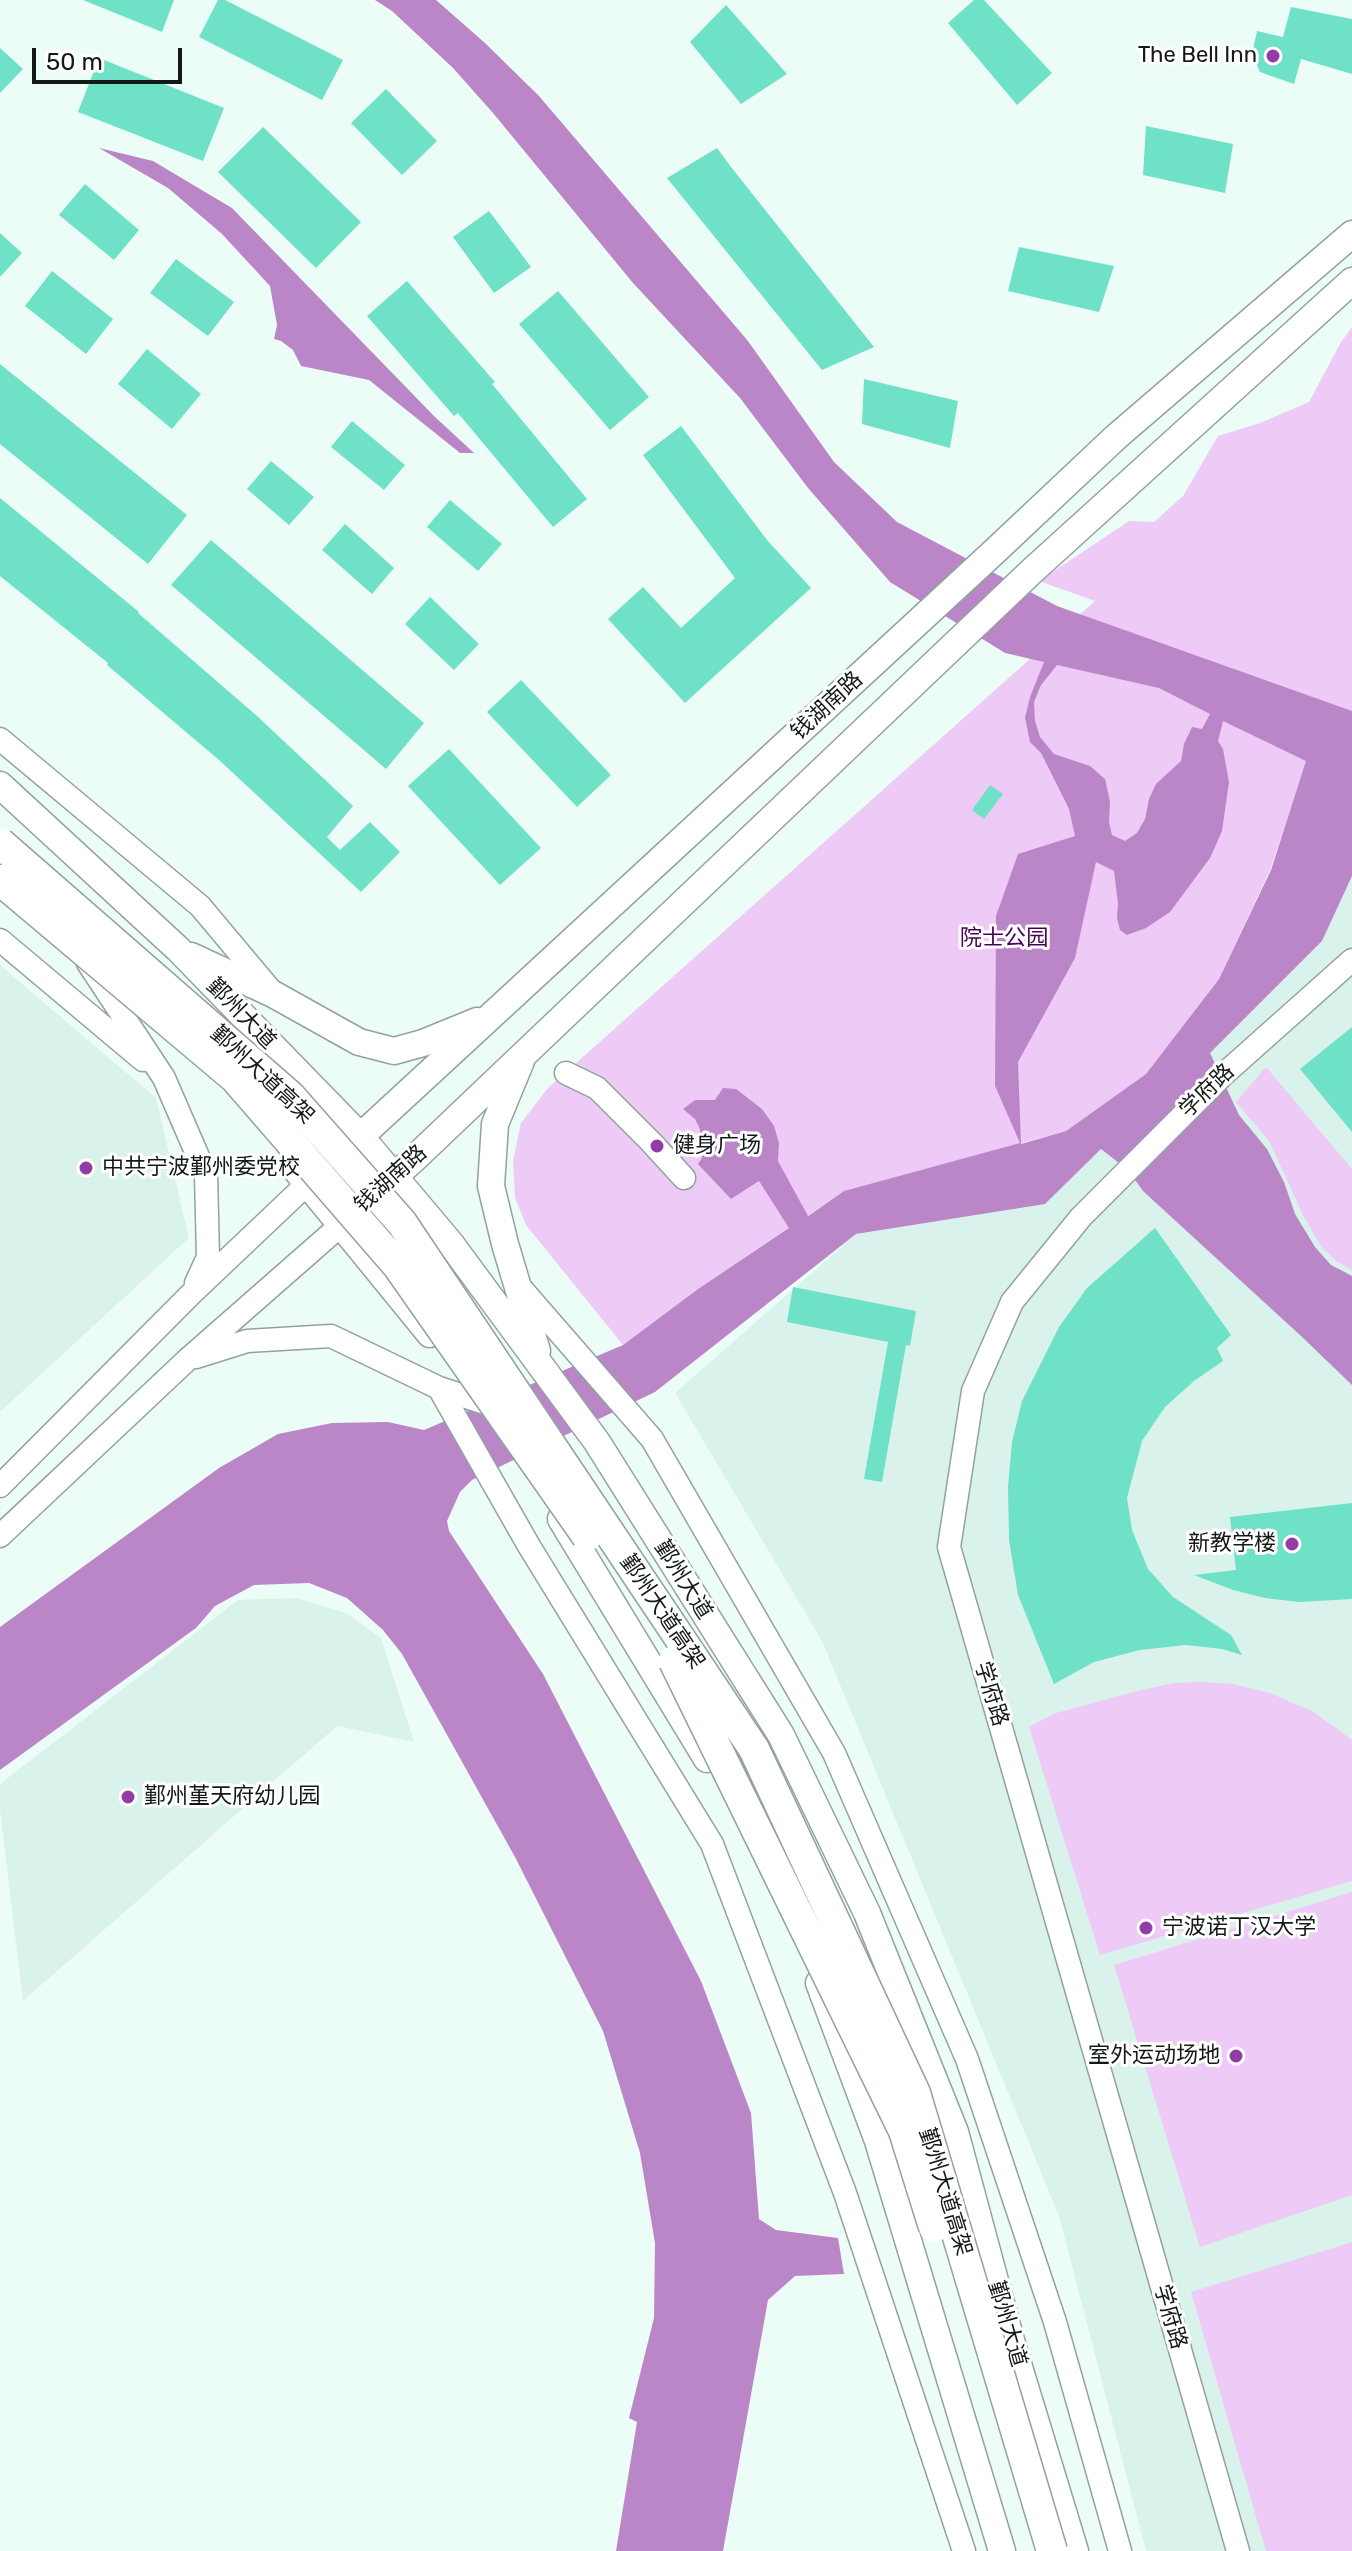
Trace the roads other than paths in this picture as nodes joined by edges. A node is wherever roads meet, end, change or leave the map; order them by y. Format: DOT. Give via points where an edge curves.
graph roads {
  1 [pos="1352,234"];
  2 [pos="1352,281"];
  3 [pos="0,739"];
  4 [pos="0,785"];
  5 [pos="0,843"];
  6 [pos="0,880"];
  7 [pos="0,890"];
  8 [pos="0,940"];
  9 [pos="178,949"];
  10 [pos="1352,960"];
  11 [pos="88,962"];
  12 [pos="273,994"];
  13 [pos="495,1014"];
  14 [pos="524,1054"];
  15 [pos="566,1073"];
  16 [pos="164,1078"];
  17 [pos="360,1136"];
  18 [pos="392,1176"];
  19 [pos="684,1178"];
  20 [pos="307,1184"];
  21 [pos="341,1225"];
  22 [pos="517,1284"];
  23 [pos="192,1293"];
  24 [pos="187,1360"];
  25 [pos="543,1369"];
  26 [pos="439,1388"];
  27 [pos="485,1403"];
  28 [pos="0,1486"];
  29 [pos="0,1536"];
  30 [pos="964,2551"];
  31 [pos="1002,2551"];
  32 [pos="1033,2551"];
  33 [pos="1052,2551"];
  34 [pos="1075,2551"];
  35 [pos="1120,2551"];
  36 [pos="1238,2551"];
  1 -- 13 [label="main road, 钱湖南路" via="1116,437"];
  2 -- 14 [label="main road, 钱湖南路" via="1033,570"];
  3 -- 12 [label="street, 鄞州大道" via="200,906"];
  4 -- 9 [label="main road, 鄞州大道"];
  5 -- 33 [label="highway, 鄞州大道高架, bridge" via="290,1096 402,1223 754,1749 915,2093"];
  6 -- 32 [label="highway, 鄞州大道高架, bridge" via="235,1078 398,1266 681,1670 904,2131"];
  7 -- 11 [label="main road"];
  8 -- 16 [label="street"];
  9 -- 12 [label="main road"];
  9 -- 17 [label="main road, 鄞州大道"];
  10 -- 36 [label="street, 学府路" via="1223,1075 1081,1217 1012,1302 973,1391 949,1547"];
  11 -- 16 [label="street"];
  11 -- 20 [label="main road" via="197,1053"];
  12 -- 13 [label="main road" via="359,1042 394,1051"];
  13 -- 17 [label="main road, 钱湖南路"];
  14 -- 18 [label="main road, 钱湖南路"];
  14 -- 22 [label="main road" via="495,1124 491,1186"];
  15 -- 19 [label="street" via="597,1088"];
  16 -- 23 [label="street" via="206,1175 208,1257"];
  17 -- 18 [label="main road, 鄞州大道"];
  17 -- 20 [label="main road, 钱湖南路"];
  18 -- 21 [label="main road, 钱湖南路"];
  18 -- 25 [label="main road, 鄞州大道" via="451,1244"];
  20 -- 21 [label="main road"];
  20 -- 23 [label="street"];
  21 -- 24 [label="street"];
  21 -- 27 [label="main road"];
  22 -- 25 [label="main road"];
  22 -- 35 [label="street, 鄞州大道" via="652,1439 834,1753 967,2059 1055,2322"];
  23 -- 28 [label="street"];
  24 -- 26 [label="street" via="247,1341 331,1336"];
  24 -- 29 [label="street"];
  25 -- 34 [label="main road, 鄞州大道" via="597,1442 781,1735 867,1913 955,2132"];
  26 -- 27 [label="street"];
  26 -- 30 [label="street" via="712,1844 845,2193"];
  27 -- 31 [label="main road" via="700,1745 808,1954 878,2141"];
}
